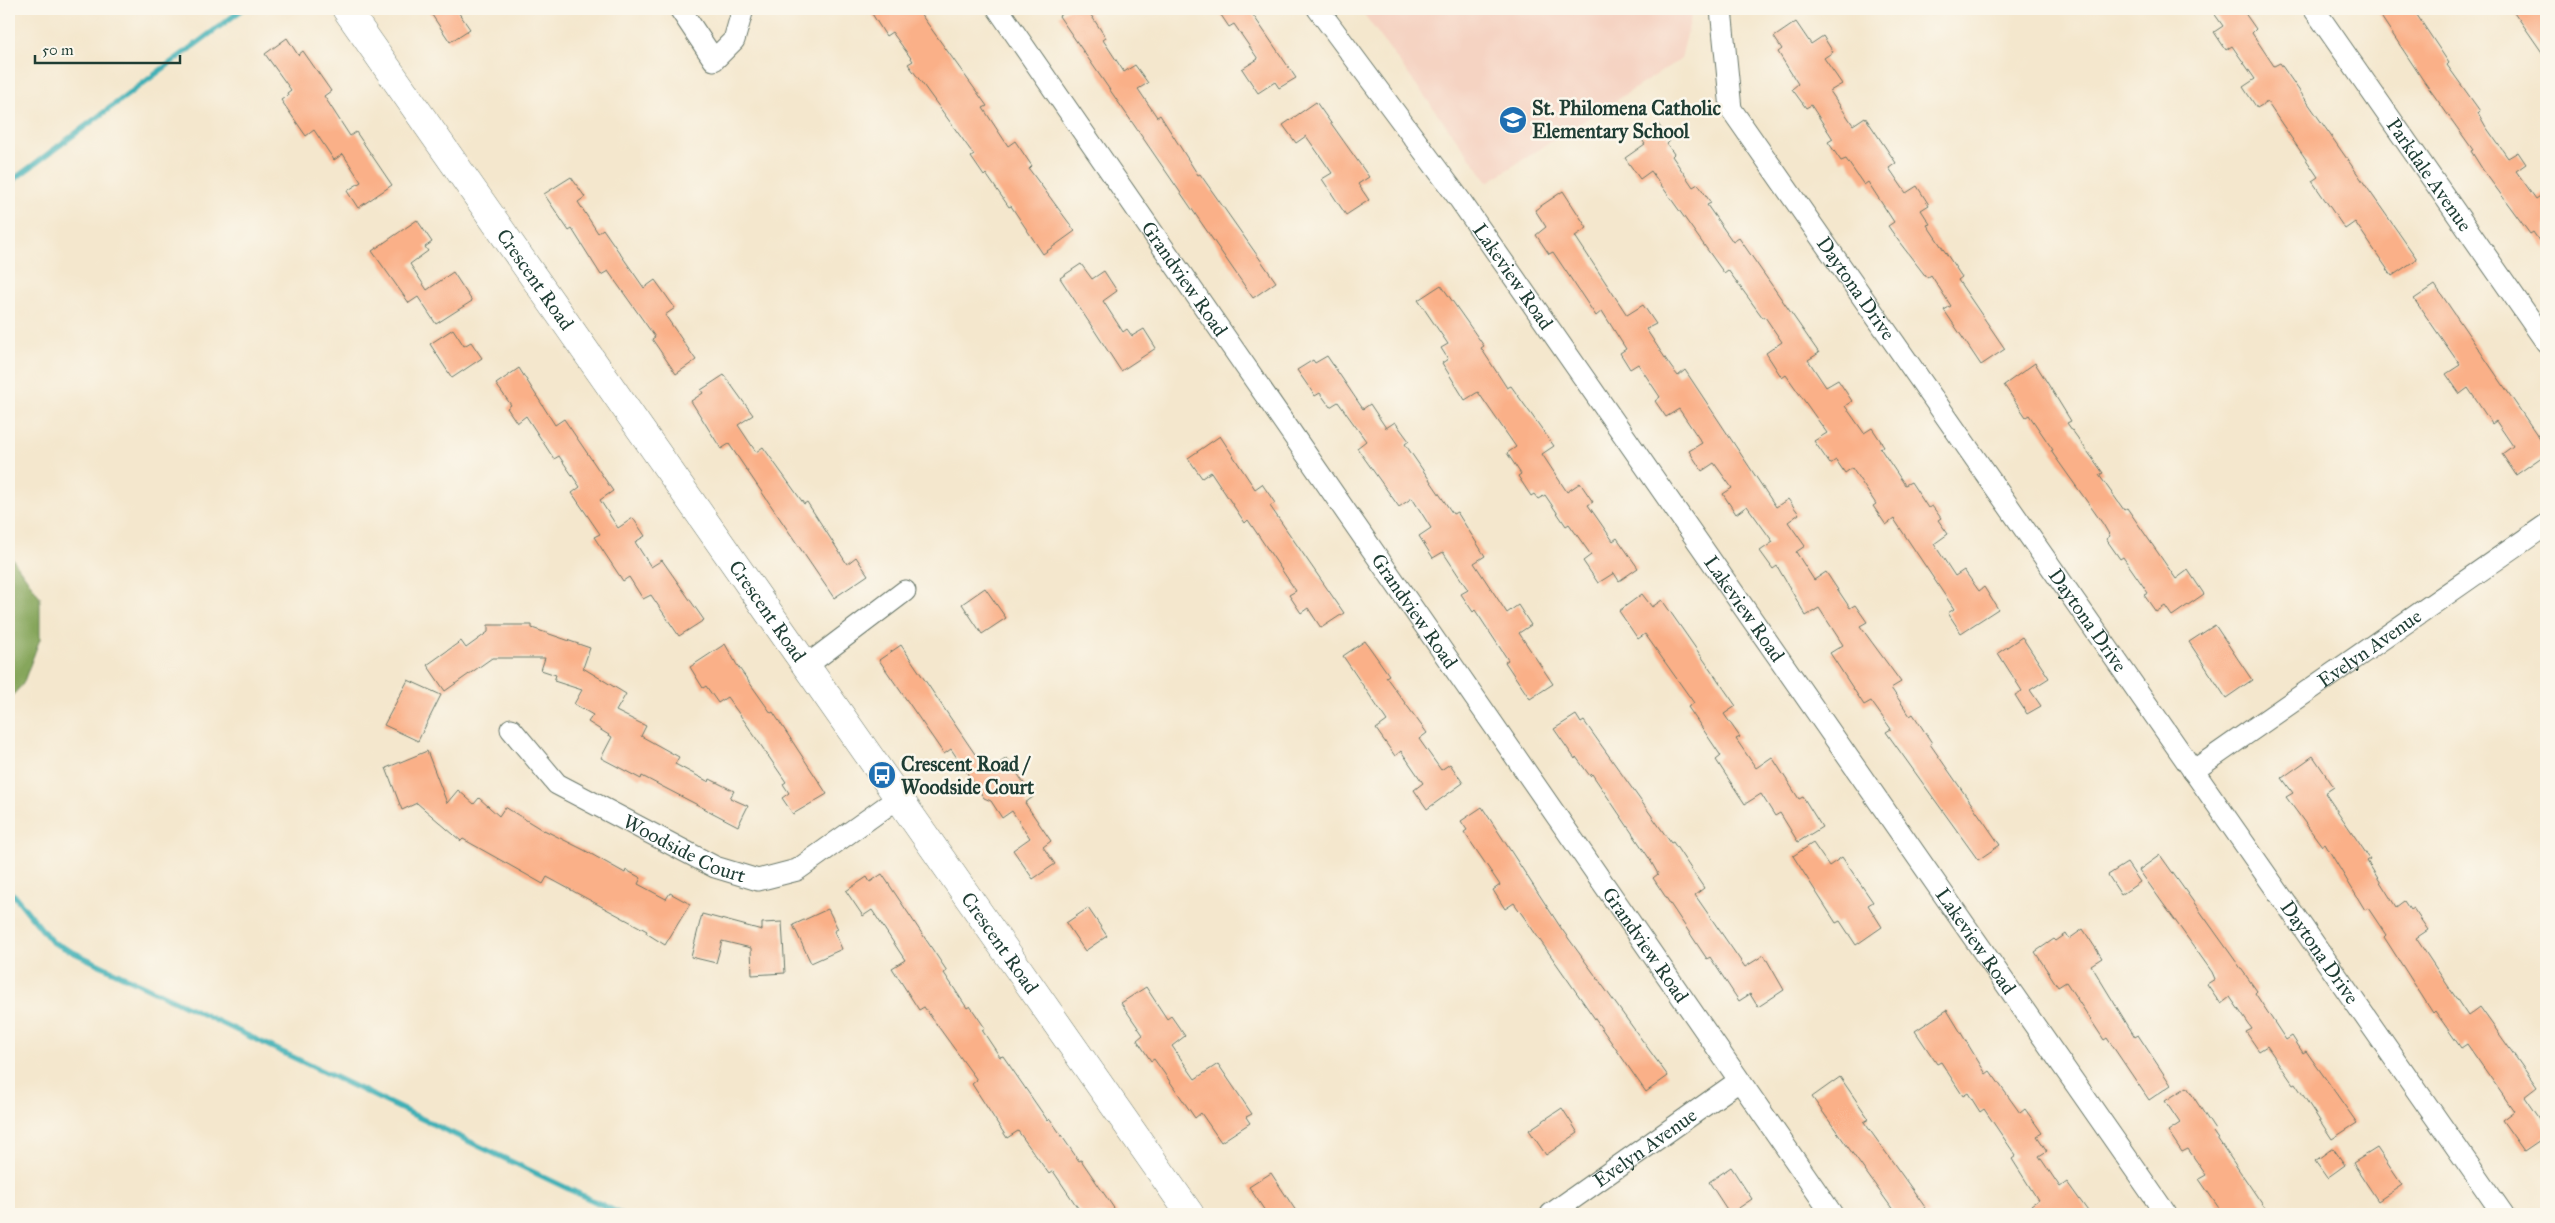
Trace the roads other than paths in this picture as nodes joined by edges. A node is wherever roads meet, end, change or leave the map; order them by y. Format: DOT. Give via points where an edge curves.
graph roads {
  1 [pos="346,9"];
  2 [pos="680,9"];
  3 [pos="743,9"];
  4 [pos="998,9"];
  5 [pos="1318,9"];
  6 [pos="1721,9"];
  7 [pos="2314,9"];
  8 [pos="2546,342"];
  9 [pos="2546,525"];
  10 [pos="905,591"];
  11 [pos="806,666"];
  12 [pos="511,729"];
  13 [pos="2192,771"];
  14 [pos="898,798"];
  15 [pos="1739,1082"];
  16 [pos="1190,1214"];
  17 [pos="1551,1214"];
  18 [pos="1832,1214"];
  19 [pos="2166,1214"];
  20 [pos="2503,1214"];
  1 -- 11 [label="street, Crescent Road"];
  2 -- 3 [label="street" via="714,60 734,40"];
  4 -- 15 [label="street, Grandview Road"];
  5 -- 19 [label="street, Lakeview Road" via="1460,200"];
  6 -- 13 [label="street, Daytona Drive" via="1731,109"];
  7 -- 8 [label="street, Parkdale Avenue"];
  9 -- 13 [label="street, Evelyn Avenue"];
  10 -- 11 [label="street"];
  11 -- 14 [label="street, Crescent Road"];
  12 -- 14 [label="street, Woodside Court" via="557,784 715,867 758,880 797,870"];
  13 -- 20 [label="street, Daytona Drive"];
  14 -- 16 [label="street, Crescent Road"];
  15 -- 17 [label="street, Evelyn Avenue"];
  15 -- 18 [label="street, Grandview Road"];
}
